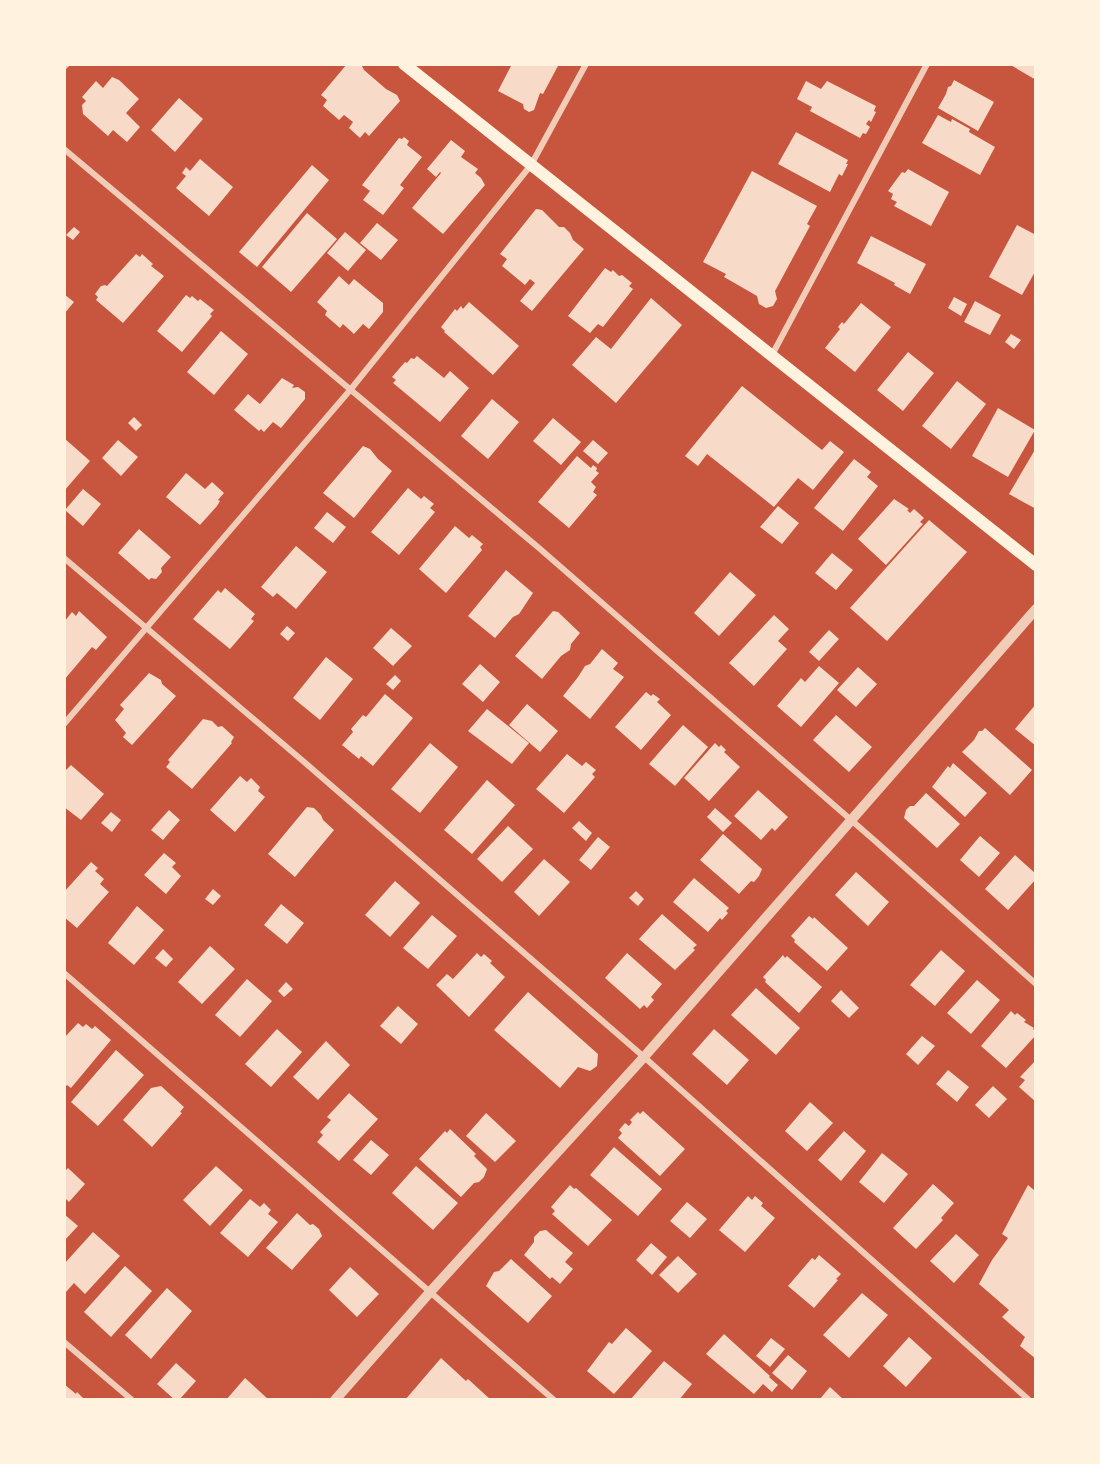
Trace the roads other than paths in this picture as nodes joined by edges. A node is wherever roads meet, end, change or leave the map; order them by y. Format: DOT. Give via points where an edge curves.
graph roads {
  1 [pos="404,64"];
  2 [pos="586,64"];
  3 [pos="927,64"];
  4 [pos="64,149"];
  5 [pos="531,165"];
  6 [pos="771,355"];
  7 [pos="351,389"];
  8 [pos="64,558"];
  9 [pos="1035,565"];
  10 [pos="1035,609"];
  11 [pos="146,629"];
  12 [pos="64,724"];
  13 [pos="850,821"];
  14 [pos="64,973"];
  15 [pos="1035,984"];
  16 [pos="644,1057"];
  17 [pos="431,1291"];
  18 [pos="64,1342"];
  19 [pos="132,1400"];
  20 [pos="335,1400"];
  21 [pos="554,1400"];
  22 [pos="1029,1400"];
  1 -- 5 [label="main road"];
  2 -- 5 [label="street"];
  3 -- 6 [label="street"];
  4 -- 7 [label="street"];
  5 -- 6 [label="main road"];
  5 -- 7 [label="street"];
  6 -- 9 [label="main road"];
  7 -- 11 [label="street"];
  7 -- 13 [label="street"];
  8 -- 11 [label="street"];
  10 -- 13 [label="street"];
  11 -- 12 [label="street"];
  11 -- 16 [label="street"];
  13 -- 15 [label="street"];
  13 -- 16 [label="street"];
  14 -- 17 [label="street"];
  16 -- 17 [label="street"];
  16 -- 22 [label="street"];
  17 -- 20 [label="street"];
  17 -- 21 [label="street"];
  18 -- 19 [label="street"];
}
